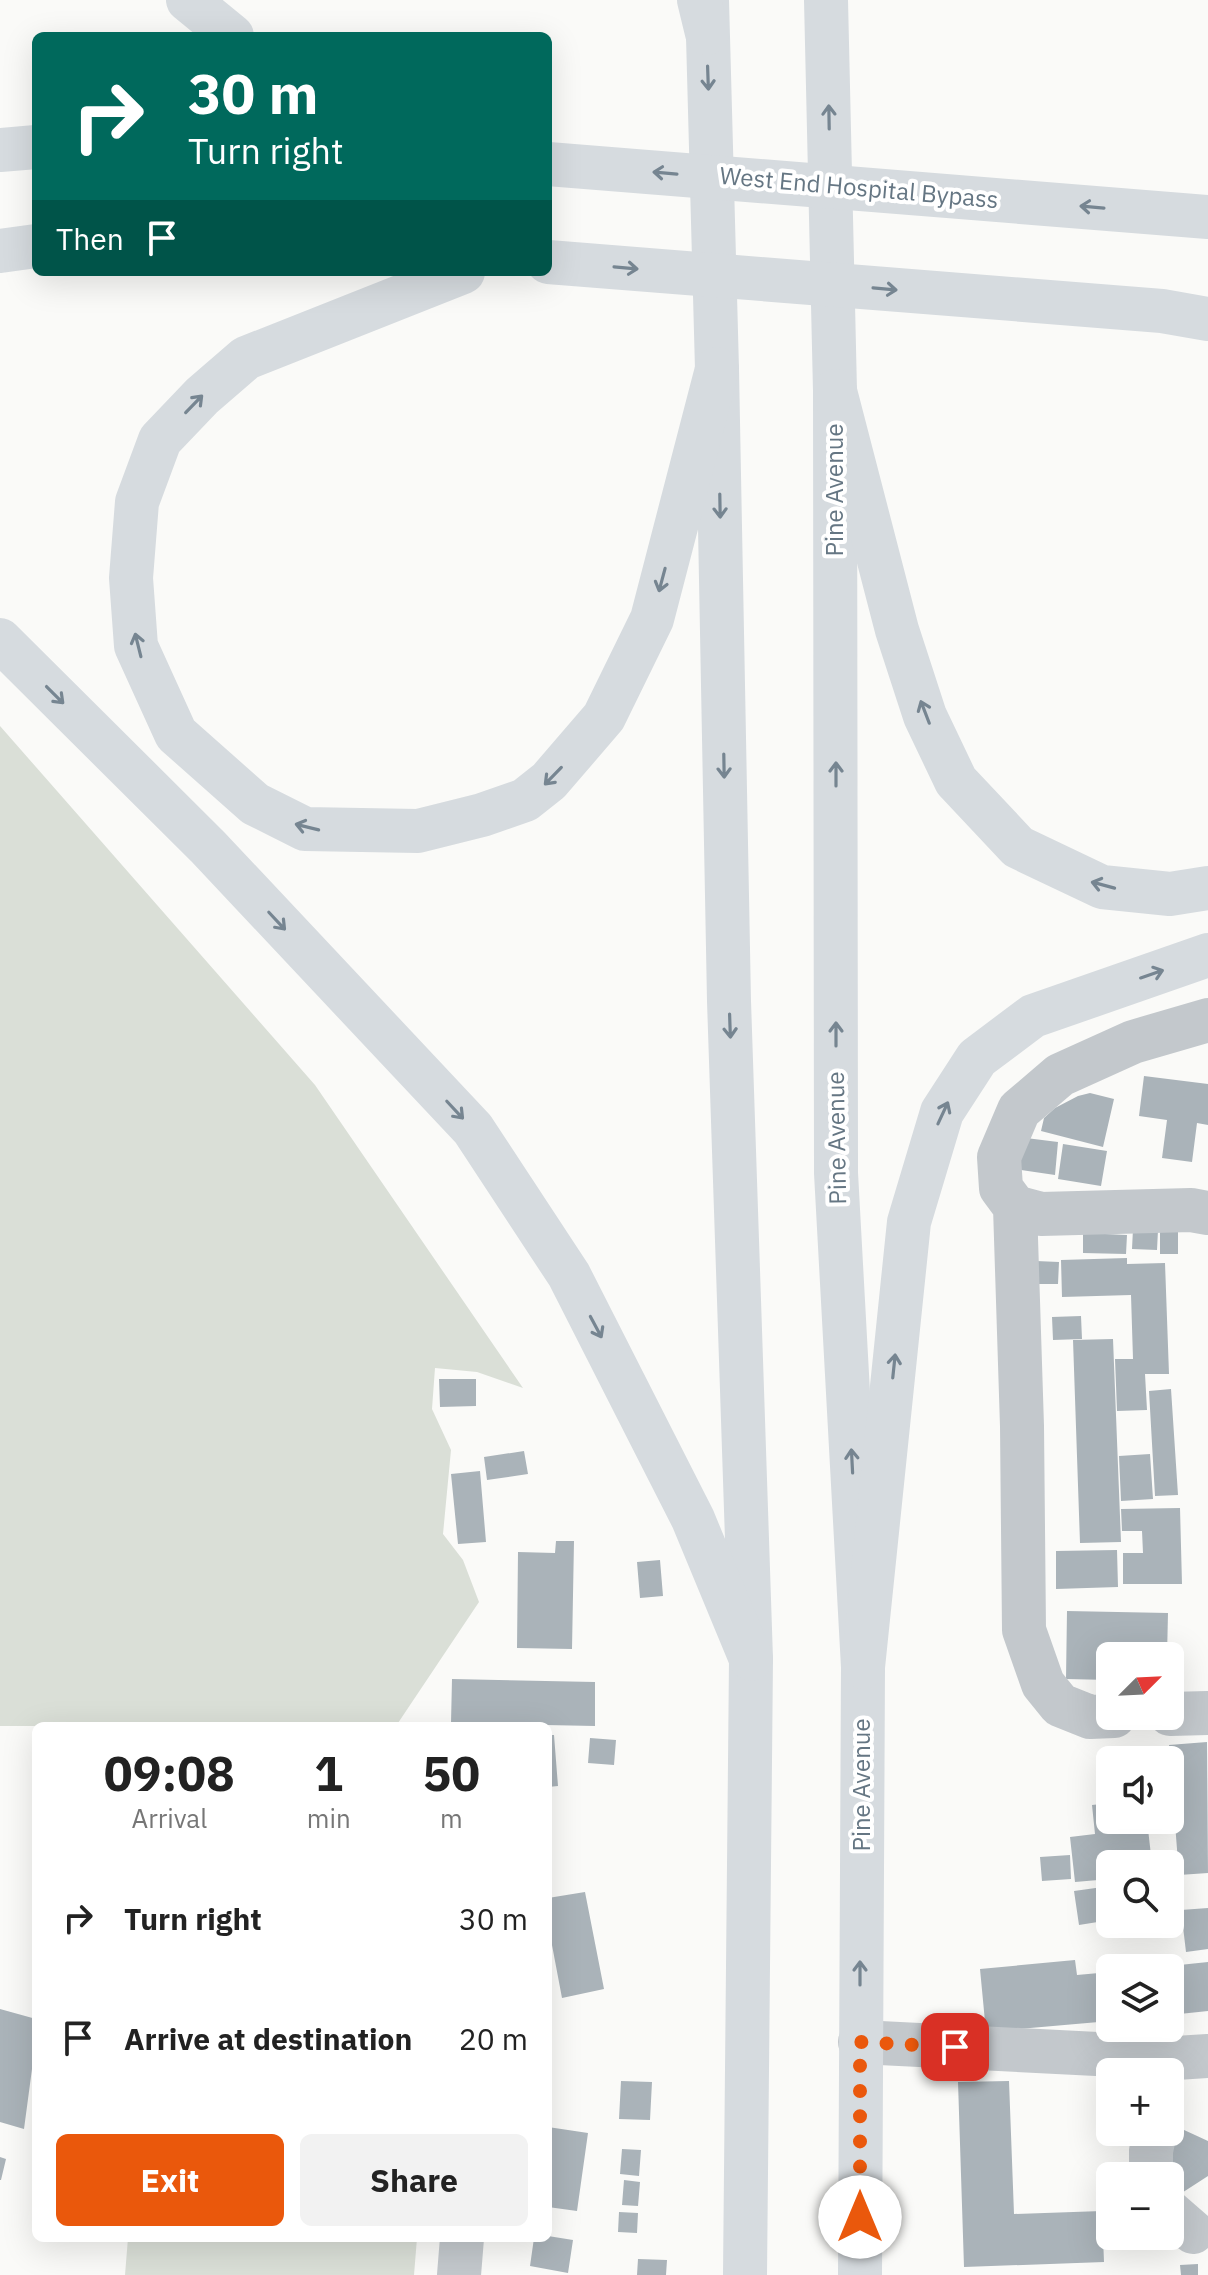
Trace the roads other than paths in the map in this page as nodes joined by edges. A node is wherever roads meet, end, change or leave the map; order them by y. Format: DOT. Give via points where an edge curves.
graph roads {
  1 [pos="188,0"];
  2 [pos="826,0"];
  3 [pos="704,11"];
  4 [pos="227,32"];
  5 [pos="32,147"];
  6 [pos="0,150"];
  7 [pos="552,164"];
  8 [pos="1194,211"];
  9 [pos="32,247"];
  10 [pos="0,251"];
  11 [pos="552,262"];
  12 [pos="453,276"];
  13 [pos="1208,319"];
  14 [pos="717,369"];
  15 [pos="835,391"];
  16 [pos="0,640"];
  17 [pos="1208,888"];
  18 [pos="1208,955"];
  19 [pos="1208,1020"];
  20 [pos="1015,1207"];
  21 [pos="1208,1213"];
  22 [pos="751,1659"];
  23 [pos="863,1667"];
  24 [pos="1208,1713"];
  25 [pos="1096,1714"];
  26 [pos="1184,1714"];
  27 [pos="860,2042"];
  28 [pos="1185,2064"];
  29 [pos="462,2242"];
  30 [pos="459,2275"];
  31 [pos="745,2275"];
  32 [pos="860,2275"];
  1 -- 4 [label="main road"];
  15 -- 2 [label="main road, Pine Avenue, one-way"];
  3 -- 14 [label="main road, one-way"];
  5 -- 6 [label="main road"];
  8 -- 7 [label="main road, West End Hospital Bypass, one-way"];
  9 -- 10 [label="main road"];
  11 -- 13 [label="main road, one-way" via="1162,311"];
  14 -- 12 [label="main road, one-way" via="652,619 604,717 549,781 525,800 418,831 305,829 255,804 176,734 136,646 131,578 137,502 160,440 246,358"];
  14 -- 22 [label="main road, one-way" via="729,1001"];
  17 -- 15 [label="main road, one-way" via="1170,894 1102,887 1018,847 956,781 925,716 897,630"];
  23 -- 15 [label="main road, Pine Avenue, one-way" via="836,1173"];
  16 -- 22 [label="main road, one-way" via="208,847 473,1129 569,1275 693,1519"];
  23 -- 18 [label="main road, one-way" via="909,1222 942,1112 977,1058 1033,1016"];
  19 -- 20 [label="street" via="1133,1042 1060,1075 1019,1110 999,1157 1001,1188"];
  20 -- 21 [label="street" via="1041,1214"];
  20 -- 25 [label="street" via="1024,1630 1043,1684 1060,1705"];
  22 -- 31 [label="main road"];
  27 -- 23 [label="main road, Pine Avenue, one-way"];
  24 -- 26 [label="street"];
  27 -- 28 [label="street"];
  27 -- 32 [label="main road, Pine Avenue"];
  29 -- 30 [label="street"];
}
